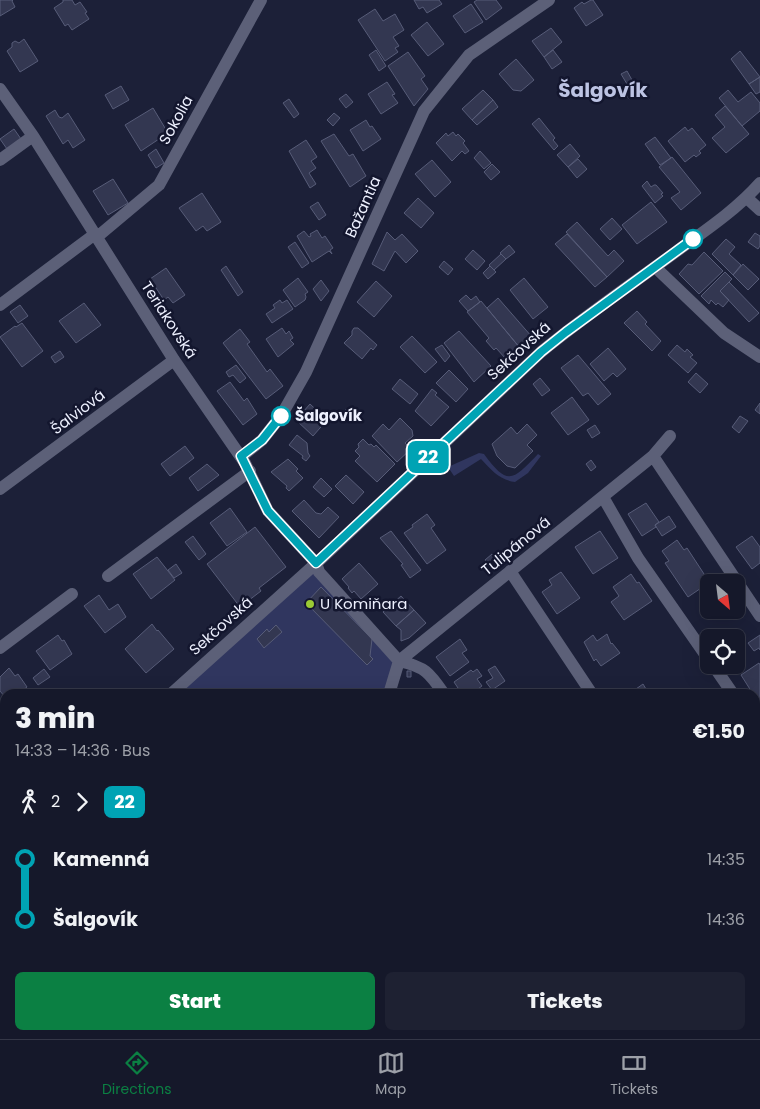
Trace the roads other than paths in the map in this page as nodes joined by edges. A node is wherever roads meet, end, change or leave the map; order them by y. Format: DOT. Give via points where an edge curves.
graph roads {
  1 [pos="261,0"];
  2 [pos="549,0"];
  3 [pos="0,89"];
  4 [pos="33,136"];
  5 [pos="0,160"];
  6 [pos="760,183"];
  7 [pos="747,198"];
  8 [pos="760,210"];
  9 [pos="96,236"];
  10 [pos="656,267"];
  11 [pos="0,306"];
  12 [pos="760,357"];
  13 [pos="174,360"];
  14 [pos="670,436"];
  15 [pos="241,456"];
  16 [pos="653,456"];
  17 [pos="250,471"];
  18 [pos="0,489"];
  19 [pos="603,497"];
  20 [pos="316,563"];
  21 [pos="510,571"];
  22 [pos="108,576"];
  23 [pos="72,594"];
  24 [pos="760,616"];
  25 [pos="700,647"];
  26 [pos="0,648"];
  27 [pos="399,660"];
  28 [pos="719,674"];
  29 [pos="177,689"];
  30 [pos="390,689"];
  31 [pos="441,689"];
  32 [pos="589,689"];
  33 [pos="729,689"];
  1 -- 9 [label="street, Sokolia" via="159,185"];
  2 -- 15 [label="street, Bažantia" via="469,55 424,111 306,372 271,430"];
  3 -- 4 [label="street, Teriakovská"];
  4 -- 5 [label="street"];
  4 -- 9 [label="street, Teriakovská"];
  6 -- 7 [label="street, Sekčovská"];
  7 -- 8 [label="street"];
  7 -- 10 [label="street, Sekčovská"];
  9 -- 11 [label="street"];
  9 -- 13 [label="street, Teriakovská"];
  10 -- 12 [label="street" via="724,333"];
  10 -- 20 [label="street, Sekčovská" via="541,352"];
  13 -- 15 [label="street, Teriakovská"];
  13 -- 18 [label="street, Šalviová"];
  14 -- 16 [label="street, Tulipánová"];
  15 -- 17 [label="street, Teriakovská"];
  16 -- 19 [label="street, Tulipánová"];
  16 -- 24 [label="street"];
  17 -- 20 [label="street, Teriakovská" via="268,511"];
  17 -- 22 [label="street"];
  19 -- 21 [label="street, Tulipánová"];
  19 -- 25 [label="street" via="638,558"];
  20 -- 27 [label="street" via="324,578"];
  20 -- 29 [label="street, Sekčovská"];
  21 -- 27 [label="street, Tulipánová"];
  21 -- 32 [label="street"];
  23 -- 26 [label="street"];
  27 -- 30 [label="street"];
  27 -- 31 [label="street" via="419,666"];
  28 -- 33 [label="street"];
}
